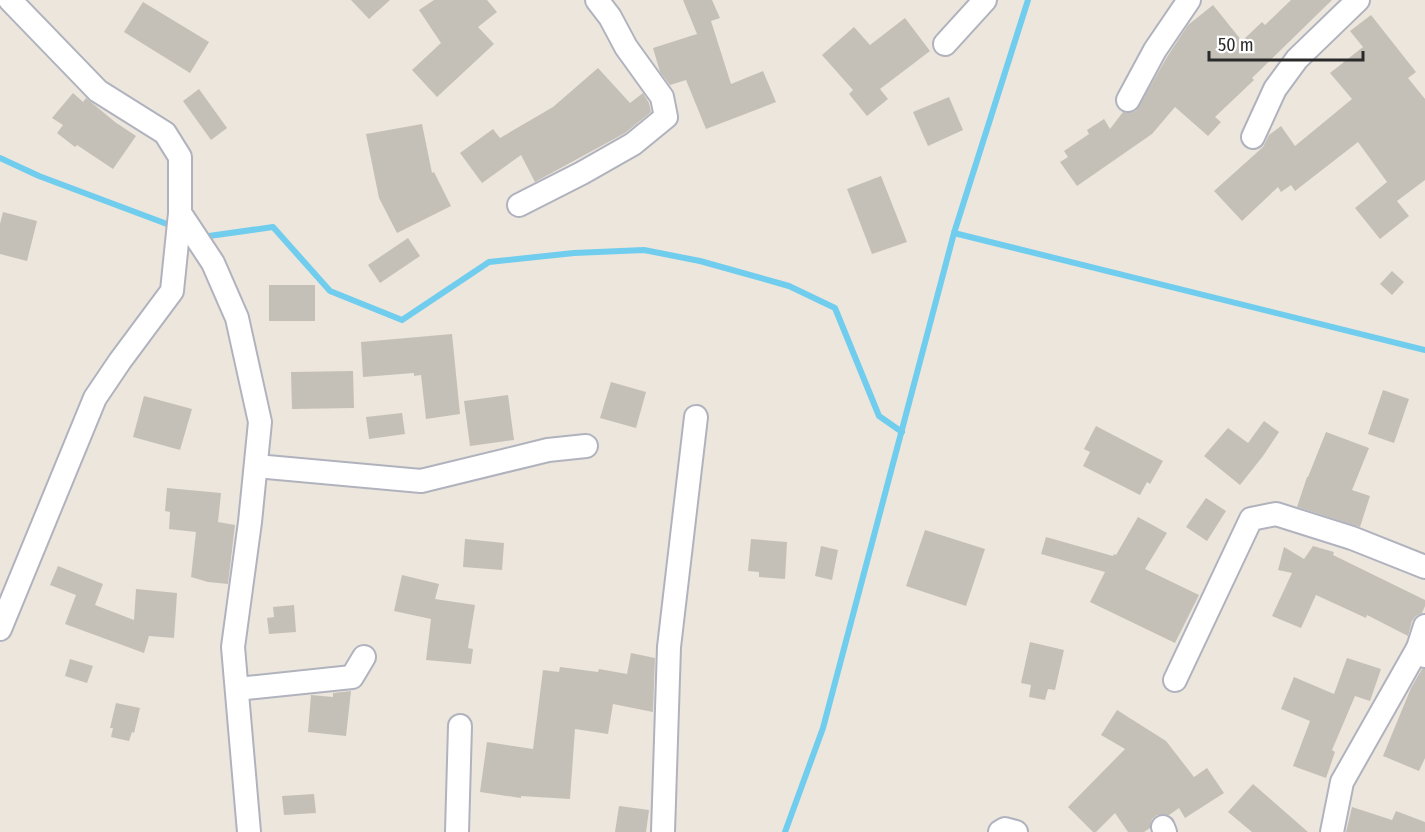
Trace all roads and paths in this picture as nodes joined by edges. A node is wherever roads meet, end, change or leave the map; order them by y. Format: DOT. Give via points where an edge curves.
graph roads {
  1 [pos="10,0"];
  2 [pos="597,0"];
  3 [pos="985,0"];
  4 [pos="1189,0"];
  5 [pos="1358,0"];
  6 [pos="945,44"];
  7 [pos="1128,100"];
  8 [pos="1253,137"];
  9 [pos="519,205"];
  10 [pos="180,213"];
  11 [pos="696,417"];
  12 [pos="586,446"];
  13 [pos="256,466"];
  14 [pos="1425,567"];
  15 [pos="1425,627"];
  16 [pos="0,629"];
  17 [pos="1421,652"];
  18 [pos="364,657"];
  19 [pos="1175,680"];
  20 [pos="237,689"];
  21 [pos="460,726"];
  22 [pos="249,832"];
  23 [pos="457,832"];
  24 [pos="663,832"];
  25 [pos="1000,832"];
  26 [pos="1016,832"];
  27 [pos="1332,832"];
  1 -- 10 [label="street" via="98,92 165,133 180,157"];
  2 -- 9 [label="street" via="662,97 666,117 633,144"];
  3 -- 6 [label="street"];
  4 -- 7 [label="street"];
  5 -- 8 [label="street" via="1297,59 1275,89"];
  10 -- 13 [label="street" via="213,263 237,318 260,422"];
  10 -- 16 [label="street" via="172,291 95,398"];
  11 -- 24 [label="street" via="669,647"];
  12 -- 13 [label="street" via="548,450 422,481"];
  13 -- 20 [label="street" via="233,647"];
  14 -- 19 [label="street" via="1276,514 1251,519"];
  15 -- 17 [label="street"];
  17 -- 27 [label="street" via="1342,782"];
  18 -- 20 [label="street" via="352,677"];
  20 -- 22 [label="street"];
  21 -- 23 [label="street"];
  25 -- 26 [label="street"];
}
